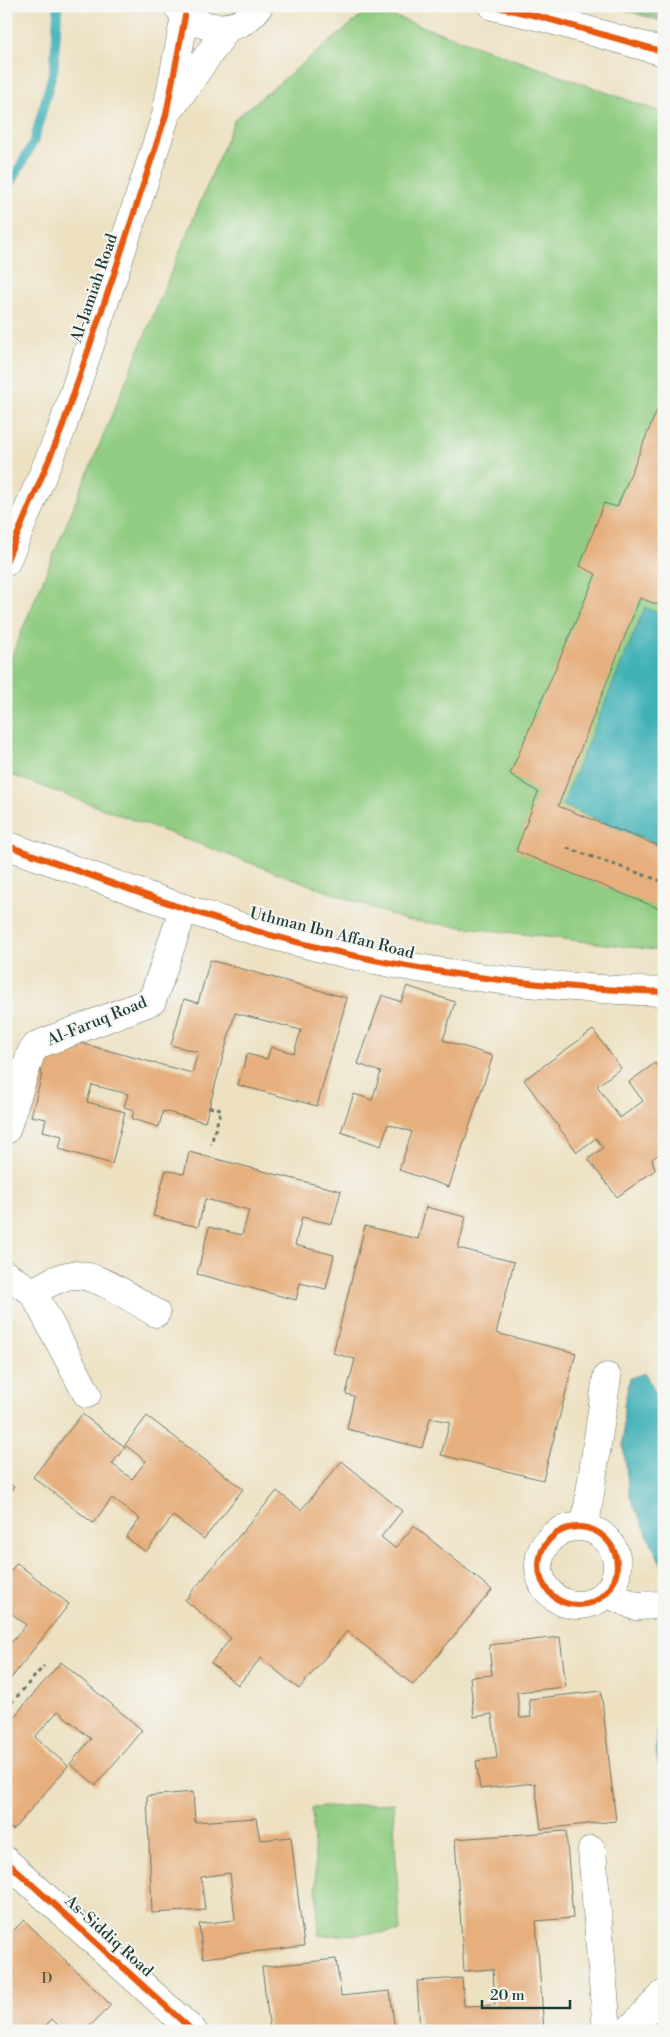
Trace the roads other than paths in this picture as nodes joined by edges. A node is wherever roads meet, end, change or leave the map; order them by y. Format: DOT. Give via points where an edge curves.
graph roads {
  1 [pos="259,6"];
  2 [pos="493,6"];
  3 [pos="181,11"];
  4 [pos="228,27"];
  5 [pos="664,52"];
  6 [pos="166,115"];
  7 [pos="6,562"];
  8 [pos="6,845"];
  9 [pos="184,908"];
  10 [pos="664,992"];
  11 [pos="6,1130"];
  12 [pos="6,1275"];
  13 [pos="33,1292"];
  14 [pos="156,1313"];
  15 [pos="607,1377"];
  16 [pos="87,1394"];
  17 [pos="585,1527"];
  18 [pos="606,1593"];
  19 [pos="664,1605"];
  20 [pos="592,1850"];
  21 [pos="6,1861"];
  22 [pos="664,1994"];
  23 [pos="193,2031"];
  24 [pos="607,2031"];
  25 [pos="628,2031"];
  1 -- 4 [label="street, Al-Jamiah Road" via="243,22"];
  2 -- 5 [label="street"];
  3 -- 4 [label="street, Al-Jamiah Road" via="198,24"];
  3 -- 6 [label="street, Al-Jamiah Road"];
  4 -- 6 [label="street, Al-Jamiah Road"];
  6 -- 7 [label="street, Al-Jamiah Road" via="60,431"];
  8 -- 9 [label="street, Uthman Ibn Affan Road"];
  9 -- 10 [label="street, Uthman Ibn Affan Road" via="293,941 402,966 530,984"];
  9 -- 11 [label="street, Al-Faruq Road" via="152,1001 37,1045 31,1053"];
  12 -- 13 [label="street"];
  13 -- 14 [label="street" via="58,1279 85,1276"];
  13 -- 16 [label="street"];
  15 -- 17 [label="street"];
  17 -- 18 [label="street" via="602,1535 612,1545 617,1559 617,1573"];
  17 -- 18 [label="street" via="571,1527 554,1535 545,1545 539,1568 542,1581 550,1592 571,1604 587,1603"];
  18 -- 19 [label="street" via="635,1606"];
  20 -- 24 [label="street"];
  21 -- 23 [label="street, As-Siddiq Road"];
  22 -- 25 [label="street"];
}
